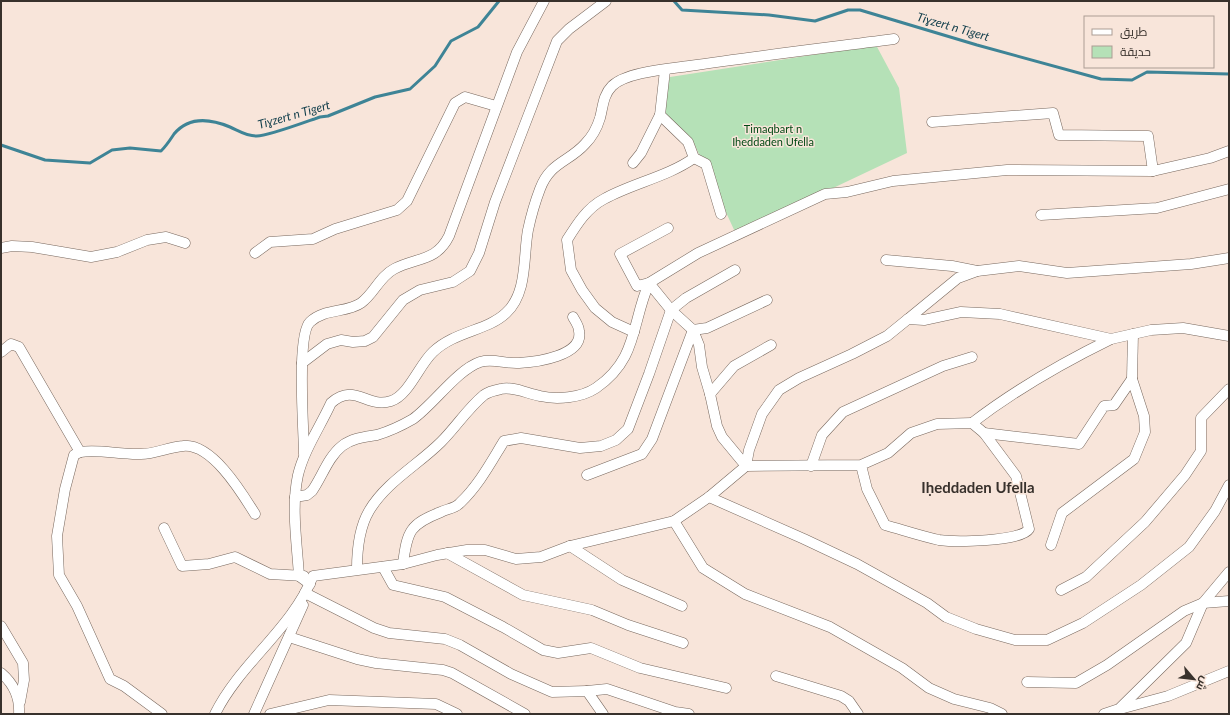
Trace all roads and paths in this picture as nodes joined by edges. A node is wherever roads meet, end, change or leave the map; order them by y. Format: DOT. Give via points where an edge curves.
graph roads {
  1 [pos="544,1"];
  2 [pos="606,1"];
  3 [pos="894,39"];
  4 [pos="665,70"];
  5 [pos="496,106"];
  6 [pos="660,115"];
  7 [pos="932,122"];
  8 [pos="1229,151"];
  9 [pos="694,158"];
  10 [pos="633,163"];
  11 [pos="1154,171"];
  12 [pos="1229,189"];
  13 [pos="722,214"];
  14 [pos="1041,215"];
  15 [pos="668,228"];
  16 [pos="185,243"];
  17 [pos="1,248"];
  18 [pos="255,254"];
  19 [pos="1229,258"];
  20 [pos="886,260"];
  21 [pos="735,270"];
  22 [pos="977,271"];
  23 [pos="649,283"];
  24 [pos="766,300"];
  25 [pos="671,310"];
  26 [pos="573,317"];
  27 [pos="908,319"];
  28 [pos="693,330"];
  29 [pos="634,332"];
  30 [pos="1134,334"];
  31 [pos="1229,336"];
  32 [pos="1111,339"];
  33 [pos="771,345"];
  34 [pos="1,352"];
  35 [pos="972,356"];
  36 [pos="302,363"];
  37 [pos="1132,380"];
  38 [pos="1229,389"];
  39 [pos="710,394"];
  40 [pos="972,423"];
  41 [pos="984,433"];
  42 [pos="80,452"];
  43 [pos="304,456"];
  44 [pos="861,465"];
  45 [pos="746,466"];
  46 [pos="811,466"];
  47 [pos="587,475"];
  48 [pos="1229,486"];
  49 [pos="295,497"];
  50 [pos="709,497"];
  51 [pos="255,514"];
  52 [pos="674,521"];
  53 [pos="164,528"];
  54 [pos="1051,545"];
  55 [pos="570,546"];
  56 [pos="447,553"];
  57 [pos="404,564"];
  58 [pos="383,567"];
  59 [pos="356,569"];
  60 [pos="1229,572"];
  61 [pos="299,576"];
  62 [pos="309,587"];
  63 [pos="1061,590"];
  64 [pos="1229,601"];
  65 [pos="1203,603"];
  66 [pos="682,606"];
  67 [pos="1,626"];
  68 [pos="289,636"];
  69 [pos="683,643"];
  70 [pos="1229,671"];
  71 [pos="1,673"];
  72 [pos="776,676"];
  73 [pos="1027,682"];
  74 [pos="726,688"];
  75 [pos="587,691"];
  76 [pos="20,702"];
  77 [pos="1119,709"];
  78 [pos="19,714"];
  79 [pos="162,714"];
  80 [pos="215,714"];
  81 [pos="254,714"];
  82 [pos="270,714"];
  83 [pos="457,714"];
  84 [pos="525,714"];
  85 [pos="603,714"];
  86 [pos="689,714"];
  87 [pos="858,714"];
  88 [pos="1002,714"];
  89 [pos="1104,714"];
  1 -- 5 [label="street" via="517,52"];
  2 -- 36 [label="street" via="557,41 498,195 479,253 470,271 453,282 420,290 403,300 373,337 365,341 341,340 327,344"];
  3 -- 4 [label="street"];
  4 -- 6 [label="street"];
  4 -- 43 [label="street" via="620,80 611,86 605,95 600,119 593,134 584,146 559,162 549,172 537,196 528,230 520,292 507,313 497,320 464,332 444,343 424,362 402,394 394,400 372,402 355,394 338,397 331,403"];
  5 -- 18 [label="street" via="465,97 455,103 407,201 397,210 335,229 313,239 270,242"];
  5 -- 36 [label="street" via="444,247 433,255 394,269 382,278 359,305 320,315 308,323 304,335"];
  6 -- 9 [label="street" via="688,142"];
  6 -- 10 [label="street" via="642,154"];
  7 -- 11 [label="street" via="1053,113 1059,135 1148,136"];
  8 -- 11 [label="street"];
  9 -- 13 [label="street" via="706,164"];
  9 -- 29 [label="street" via="652,180 604,199 582,218 567,240 571,270 595,308 612,322"];
  11 -- 23 [label="street" via="1007,170 893,181 847,192 824,194 698,253"];
  12 -- 14 [label="street" via="1157,208"];
  15 -- 23 [label="street" via="620,254 637,286"];
  16 -- 17 [label="street" via="166,237 91,257 32,247"];
  19 -- 22 [label="street" via="1191,264 1067,273 1019,266"];
  20 -- 22 [label="street"];
  21 -- 25 [label="street" via="686,298"];
  22 -- 27 [label="street" via="958,278"];
  23 -- 25 [label="street"];
  23 -- 29 [label="street" via="642,299"];
  24 -- 28 [label="street" via="707,328"];
  25 -- 28 [label="street"];
  25 -- 57 [label="street" via="628,429 616,440 602,446 580,448 521,438 504,441 474,489 459,505 422,520 414,527 410,533"];
  26 -- 49 [label="street" via="579,330 579,337 567,353 517,363 488,360 478,362 458,377 428,408 396,429 352,440 342,446 334,454 312,491 307,495"];
  27 -- 32 [label="street" via="924,320 961,312 1000,314"];
  27 -- 45 [label="street" via="887,336 799,378 780,390 762,414"];
  28 -- 39 [label="street"];
  28 -- 47 [label="street" via="652,439 642,454"];
  29 -- 59 [label="street" via="625,358 611,376 594,389 559,398 540,397 502,388 485,394 440,443 378,496 368,512 360,535"];
  30 -- 31 [label="street" via="1182,328"];
  30 -- 32 [label="street"];
  30 -- 37 [label="street"];
  32 -- 40 [label="street" via="1063,363"];
  33 -- 39 [label="street" via="734,366"];
  34 -- 42 [label="street" via="11,344 19,346"];
  35 -- 46 [label="street" via="943,366 843,412 822,435"];
  36 -- 43 [label="street"];
  37 -- 41 [label="street" via="1114,405 1104,406 1079,444"];
  37 -- 54 [label="street" via="1144,416 1145,432 1134,459 1062,513"];
  38 -- 63 [label="street" via="1202,418 1201,451 1180,481 1135,532 1086,577"];
  39 -- 45 [label="street" via="722,437"];
  40 -- 41 [label="street"];
  40 -- 44 [label="street" via="937,424 911,433 888,453"];
  41 -- 44 [label="street" via="1016,476 1029,529 1024,533 999,539 941,540 886,525 867,489"];
  42 -- 51 [label="street" via="141,454 162,452 183,445 198,448 236,483"];
  42 -- 79 [label="street" via="74,455 65,489 57,536 59,575 77,606 110,679 124,686"];
  43 -- 49 [label="street" via="298,474"];
  44 -- 46 [label="street"];
  45 -- 46 [label="street"];
  45 -- 50 [label="street"];
  48 -- 50 [label="street" via="1189,547 1141,585 1083,623 1047,640 1015,640 946,617 927,603 857,564"];
  49 -- 61 [label="street"];
  50 -- 52 [label="street"];
  52 -- 55 [label="street"];
  52 -- 88 [label="street" via="703,568 745,594 830,627 902,668 930,688 954,699 990,708"];
  53 -- 61 [label="street" via="182,566 209,564 235,557 270,574"];
  55 -- 56 [label="street" via="541,557 516,559 485,550"];
  55 -- 66 [label="street" via="622,580"];
  56 -- 57 [label="street"];
  56 -- 69 [label="street" via="523,595 592,610"];
  57 -- 58 [label="street"];
  58 -- 59 [label="street"];
  58 -- 74 [label="street" via="393,585 445,597 543,650 558,653 591,648 640,668"];
  59 -- 62 [label="street"];
  60 -- 65 [label="street"];
  61 -- 62 [label="street"];
  62 -- 68 [label="street"];
  62 -- 75 [label="street" via="374,628 389,633 450,641 511,674 552,692"];
  62 -- 80 [label="street" via="284,625 256,654"];
  64 -- 65 [label="street"];
  65 -- 73 [label="street" via="1184,610 1107,665 1076,683"];
  65 -- 77 [label="street" via="1186,643"];
  67 -- 76 [label="street" via="23,663 24,680"];
  68 -- 81 [label="street"];
  68 -- 84 [label="street" via="357,659 443,670"];
  70 -- 77 [label="street" via="1168,696"];
  71 -- 76 [label="street" via="14,688"];
  72 -- 87 [label="street" via="841,696 850,701"];
  75 -- 85 [label="street"];
  75 -- 86 [label="street" via="608,689 675,712"];
  76 -- 78 [label="street"];
  77 -- 89 [label="street"];
  82 -- 83 [label="street" via="329,700 436,704"];
}
